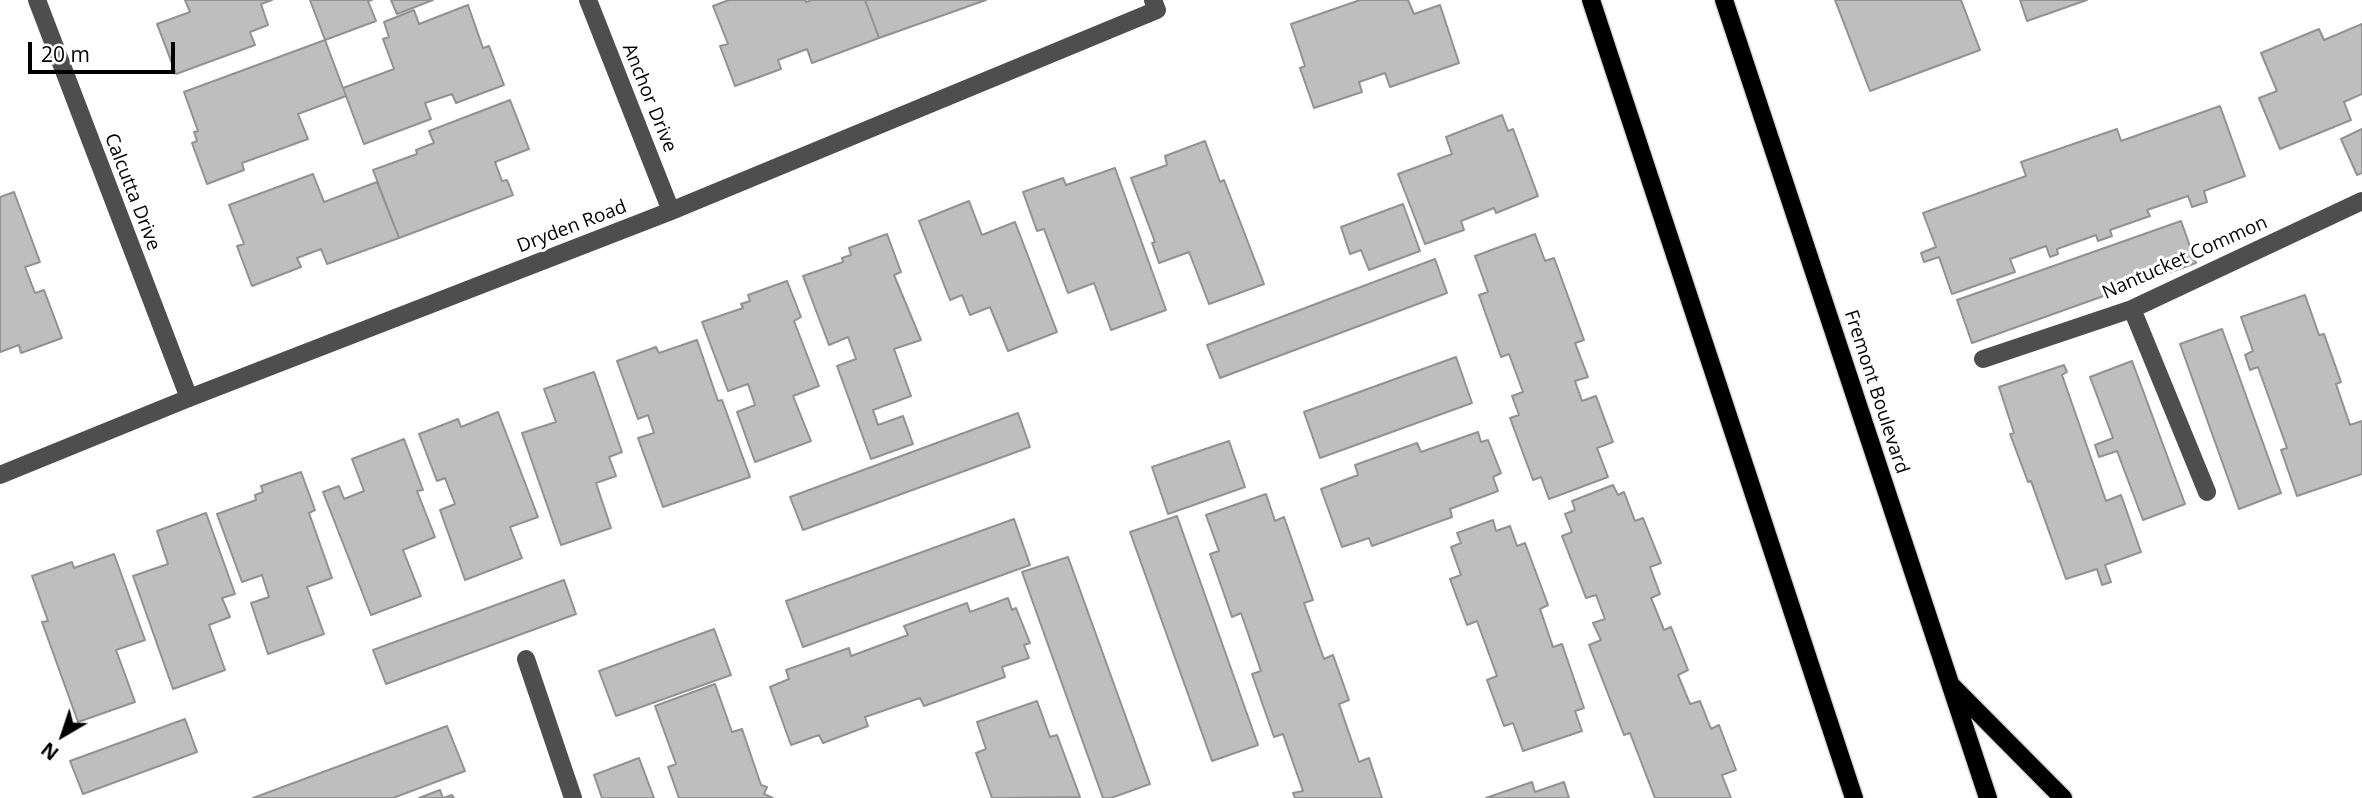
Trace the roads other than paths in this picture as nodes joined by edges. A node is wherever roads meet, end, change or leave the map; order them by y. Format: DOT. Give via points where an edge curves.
graph roads {
  1 [pos="37,0"];
  2 [pos="587,0"];
  3 [pos="1591,0"];
  4 [pos="1724,0"];
  5 [pos="1155,5"];
  6 [pos="2362,201"];
  7 [pos="671,211"];
  8 [pos="2132,309"];
  9 [pos="1983,359"];
  10 [pos="189,398"];
  11 [pos="0,475"];
  12 [pos="2207,492"];
  13 [pos="526,659"];
  14 [pos="1949,683"];
  15 [pos="573,798"];
  16 [pos="1854,798"];
  17 [pos="1988,798"];
  18 [pos="2063,798"];
  1 -- 10 [label="street, Calcutta Drive"];
  2 -- 7 [label="street, Anchor Drive"];
  3 -- 16 [label="main road"];
  4 -- 14 [label="main road, Fremont Boulevard"];
  5 -- 7 [label="street, Dryden Road"];
  6 -- 8 [label="street, Nantucket Common"];
  7 -- 10 [label="street, Dryden Road"];
  8 -- 9 [label="street, Nantucket Common"];
  8 -- 12 [label="street"];
  10 -- 11 [label="street, Dryden Road"];
  13 -- 15 [label="street"];
  14 -- 17 [label="main road, Fremont Boulevard"];
  14 -- 18 [label="main road"];
}
